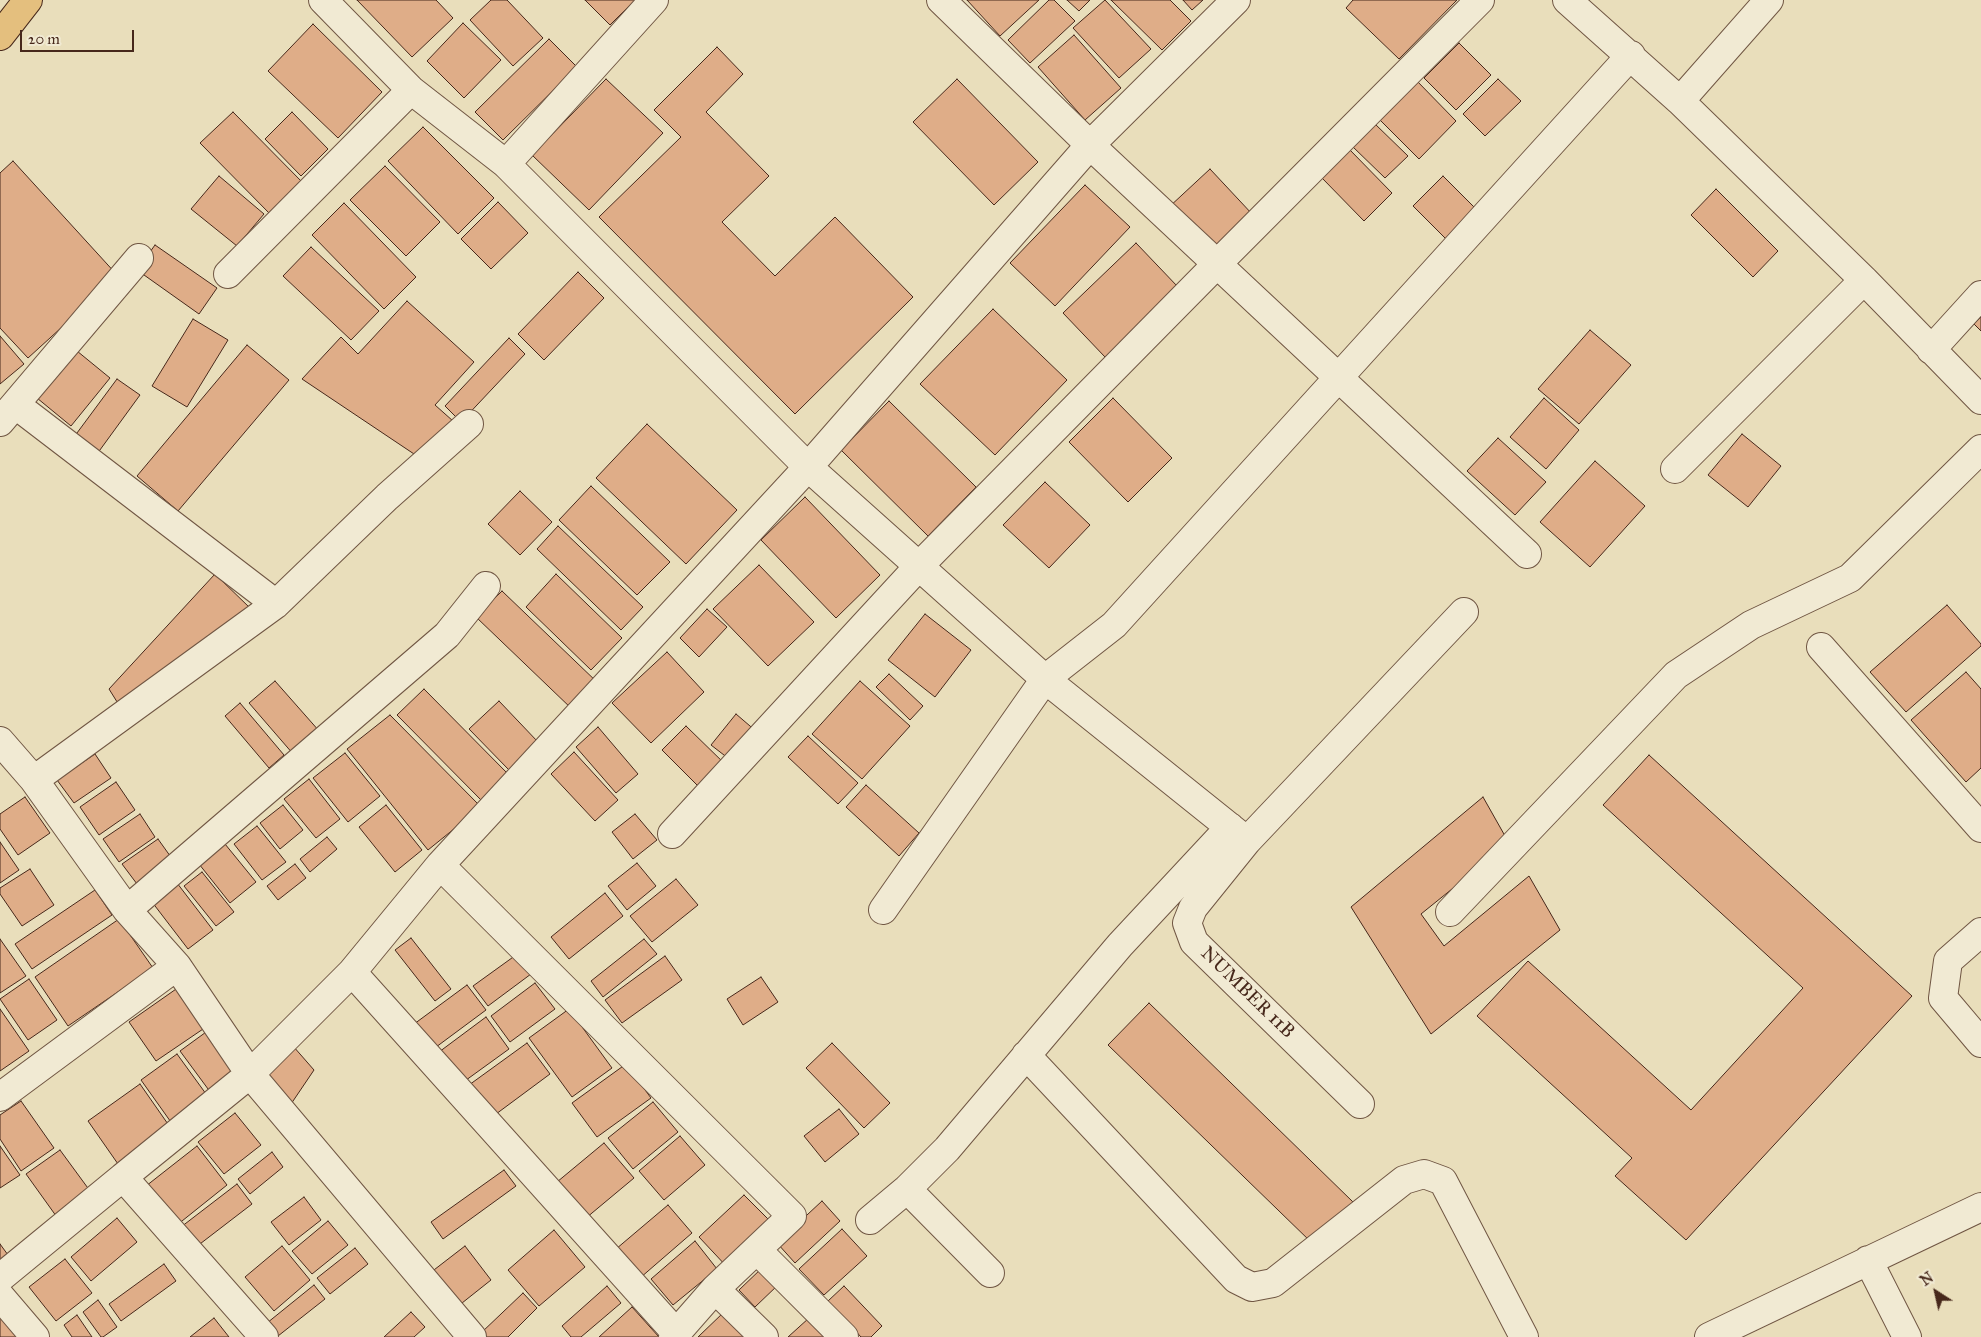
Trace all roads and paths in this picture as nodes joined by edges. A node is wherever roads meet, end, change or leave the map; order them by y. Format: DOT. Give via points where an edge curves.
graph roads {
  1 [pos="28,0"];
  2 [pos="324,0"];
  3 [pos="654,0"];
  4 [pos="941,0"];
  5 [pos="1236,0"];
  6 [pos="1480,0"];
  7 [pos="1567,0"];
  8 [pos="1769,0"];
  9 [pos="0,36"];
  10 [pos="1631,55"];
  11 [pos="411,90"];
  12 [pos="1680,101"];
  13 [pos="1090,145"];
  14 [pos="506,164"];
  15 [pos="139,258"];
  16 [pos="1217,264"];
  17 [pos="228,274"];
  18 [pos="1864,280"];
  19 [pos="1981,295"];
  20 [pos="1931,350"];
  21 [pos="1339,378"];
  22 [pos="1981,400"];
  23 [pos="8,413"];
  24 [pos="470,424"];
  25 [pos="1981,449"];
  26 [pos="808,466"];
  27 [pos="1675,469"];
  28 [pos="1527,554"];
  29 [pos="919,566"];
  30 [pos="486,586"];
  31 [pos="276,604"];
  32 [pos="1464,612"];
  33 [pos="1821,647"];
  34 [pos="1045,679"];
  35 [pos="0,741"];
  36 [pos="34,780"];
  37 [pos="1981,828"];
  38 [pos="672,834"];
  39 [pos="1238,834"];
  40 [pos="440,865"];
  41 [pos="127,910"];
  42 [pos="883,910"];
  43 [pos="1450,912"];
  44 [pos="1981,932"];
  45 [pos="177,966"];
  46 [pos="352,972"];
  47 [pos="1981,1043"];
  48 [pos="1026,1055"];
  49 [pos="250,1074"];
  50 [pos="0,1097"];
  51 [pos="1360,1104"];
  52 [pos="122,1177"];
  53 [pos="907,1189"];
  54 [pos="1981,1207"];
  55 [pos="870,1220"];
  56 [pos="757,1250"];
  57 [pos="1868,1260"];
  58 [pos="990,1273"];
  59 [pos="0,1278"];
  60 [pos="714,1289"];
  61 [pos="0,1296"];
  62 [pos="675,1336"];
  63 [pos="35,1337"];
  64 [pos="264,1337"];
  65 [pos="472,1337"];
  66 [pos="764,1337"];
  67 [pos="844,1337"];
  68 [pos="1524,1337"];
  69 [pos="1709,1337"];
  70 [pos="1907,1337"];
  1 -- 9 [label="highway"];
  2 -- 11 [label="street"];
  3 -- 14 [label="street"];
  4 -- 13 [label="street"];
  5 -- 13 [label="street"];
  6 -- 16 [label="street"];
  7 -- 10 [label="street"];
  8 -- 12 [label="street"];
  10 -- 12 [label="street"];
  10 -- 21 [label="street"];
  11 -- 14 [label="street"];
  11 -- 17 [label="street"];
  12 -- 18 [label="street"];
  13 -- 16 [label="street"];
  13 -- 26 [label="street"];
  14 -- 26 [label="street"];
  15 -- 23 [label="street"];
  16 -- 21 [label="street"];
  16 -- 29 [label="street"];
  18 -- 20 [label="street"];
  18 -- 27 [label="street"];
  19 -- 20 [label="street"];
  20 -- 22 [label="street"];
  21 -- 28 [label="street"];
  21 -- 34 [label="street" via="1114,625"];
  23 -- 31 [label="street"];
  24 -- 31 [label="street" via="387,497"];
  25 -- 43 [label="street" via="1850,578 1751,625 1676,675"];
  26 -- 29 [label="street"];
  26 -- 40 [label="street"];
  29 -- 34 [label="street"];
  29 -- 38 [label="street"];
  30 -- 41 [label="street" via="447,635"];
  31 -- 36 [label="street"];
  32 -- 39 [label="street"];
  33 -- 37 [label="street"];
  34 -- 39 [label="street"];
  34 -- 42 [label="street"];
  35 -- 36 [label="street"];
  36 -- 41 [label="street"];
  39 -- 48 [label="street" via="1120,945"];
  39 -- 51 [label="street, NUMBER 11B" via="1193,908 1188,923 1194,942"];
  40 -- 46 [label="street"];
  40 -- 56 [label="street" via="792,1216"];
  41 -- 45 [label="street"];
  44 -- 47 [label="street" via="1948,961 1944,998"];
  45 -- 49 [label="street"];
  45 -- 50 [label="street"];
  46 -- 49 [label="street"];
  46 -- 62 [label="street"];
  48 -- 53 [label="street" via="947,1149"];
  48 -- 68 [label="street" via="1236,1279 1252,1287 1273,1283 1404,1180 1424,1174 1443,1180"];
  49 -- 52 [label="street"];
  49 -- 65 [label="street"];
  52 -- 59 [label="street"];
  52 -- 64 [label="street"];
  53 -- 55 [label="street"];
  53 -- 58 [label="street"];
  54 -- 57 [label="street"];
  56 -- 60 [label="street"];
  56 -- 67 [label="street"];
  57 -- 69 [label="street"];
  57 -- 70 [label="street"];
  60 -- 62 [label="street"];
  60 -- 66 [label="street"];
  61 -- 63 [label="street"];
}
